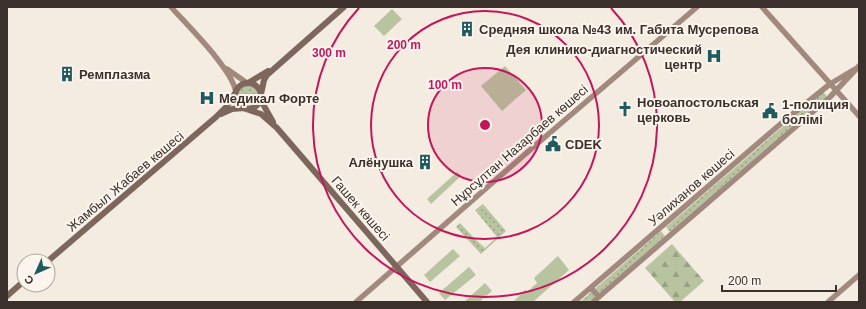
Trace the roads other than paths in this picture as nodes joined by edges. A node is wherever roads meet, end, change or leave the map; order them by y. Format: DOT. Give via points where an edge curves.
graph roads {
  1 [pos="171,7"];
  2 [pos="344,7"];
  3 [pos="697,7"];
  4 [pos="762,7"];
  5 [pos="218,61"];
  6 [pos="278,64"];
  7 [pos="857,68"];
  8 [pos="247,83"];
  9 [pos="830,84"];
  10 [pos="836,90"];
  11 [pos="236,92"];
  12 [pos="261,95"];
  13 [pos="245,108"];
  14 [pos="859,116"];
  15 [pos="216,117"];
  16 [pos="277,128"];
  17 [pos="56,254"];
  18 [pos="397,266"];
  19 [pos="859,275"];
  20 [pos="16,288"];
  21 [pos="591,288"];
  22 [pos="7,296"];
  23 [pos="599,297"];
  24 [pos="356,302"];
  25 [pos="427,302"];
  26 [pos="574,302"];
  27 [pos="593,302"];
  28 [pos="828,302"];
  1 -- 5 [label="main road"];
  2 -- 6 [label="main road"];
  3 -- 18 [label="main road, Нұрсұлтан Назарбаев көшесі"];
  4 -- 9 [label="main road"];
  5 -- 8 [label="main road"];
  5 -- 11 [label="main road" via="231,79"];
  6 -- 8 [label="main road"];
  6 -- 12 [label="main road" via="265,78"];
  7 -- 9 [label="main road, Уәлиханов көшесі"];
  7 -- 10 [label="main road, Уәлиханов көшесі"];
  8 -- 11 [label="main road" via="240,85"];
  8 -- 12 [label="main road" via="256,86"];
  9 -- 10 [label="main road"];
  9 -- 21 [label="main road, Уәлиханов көшесі"];
  10 -- 14 [label="main road"];
  10 -- 23 [label="main road, Уәлиханов көшесі"];
  11 -- 13 [label="main road" via="236,102"];
  11 -- 15 [label="main road"];
  12 -- 13 [label="main road" via="256,106"];
  12 -- 16 [label="main road, Гашек көшесі" via="266,110"];
  13 -- 15 [label="main road" via="229,110"];
  13 -- 16 [label="main road, Гашек көшесі" via="261,114"];
  15 -- 17 [label="main road, Жамбыл Жабаев көшесі"];
  16 -- 18 [label="main road, Гашек көшесі"];
  18 -- 24 [label="main road, Нұрсұлтан Назарбаев көшесі"];
  18 -- 25 [label="main road, Гашек көшесі"];
  19 -- 28 [label="main road"];
  20 -- 22 [label="main road"];
  21 -- 23 [label="main road"];
  21 -- 26 [label="main road, Уәлиханов көшесі"];
  23 -- 27 [label="main road, Уәлиханов көшесі"];
}
